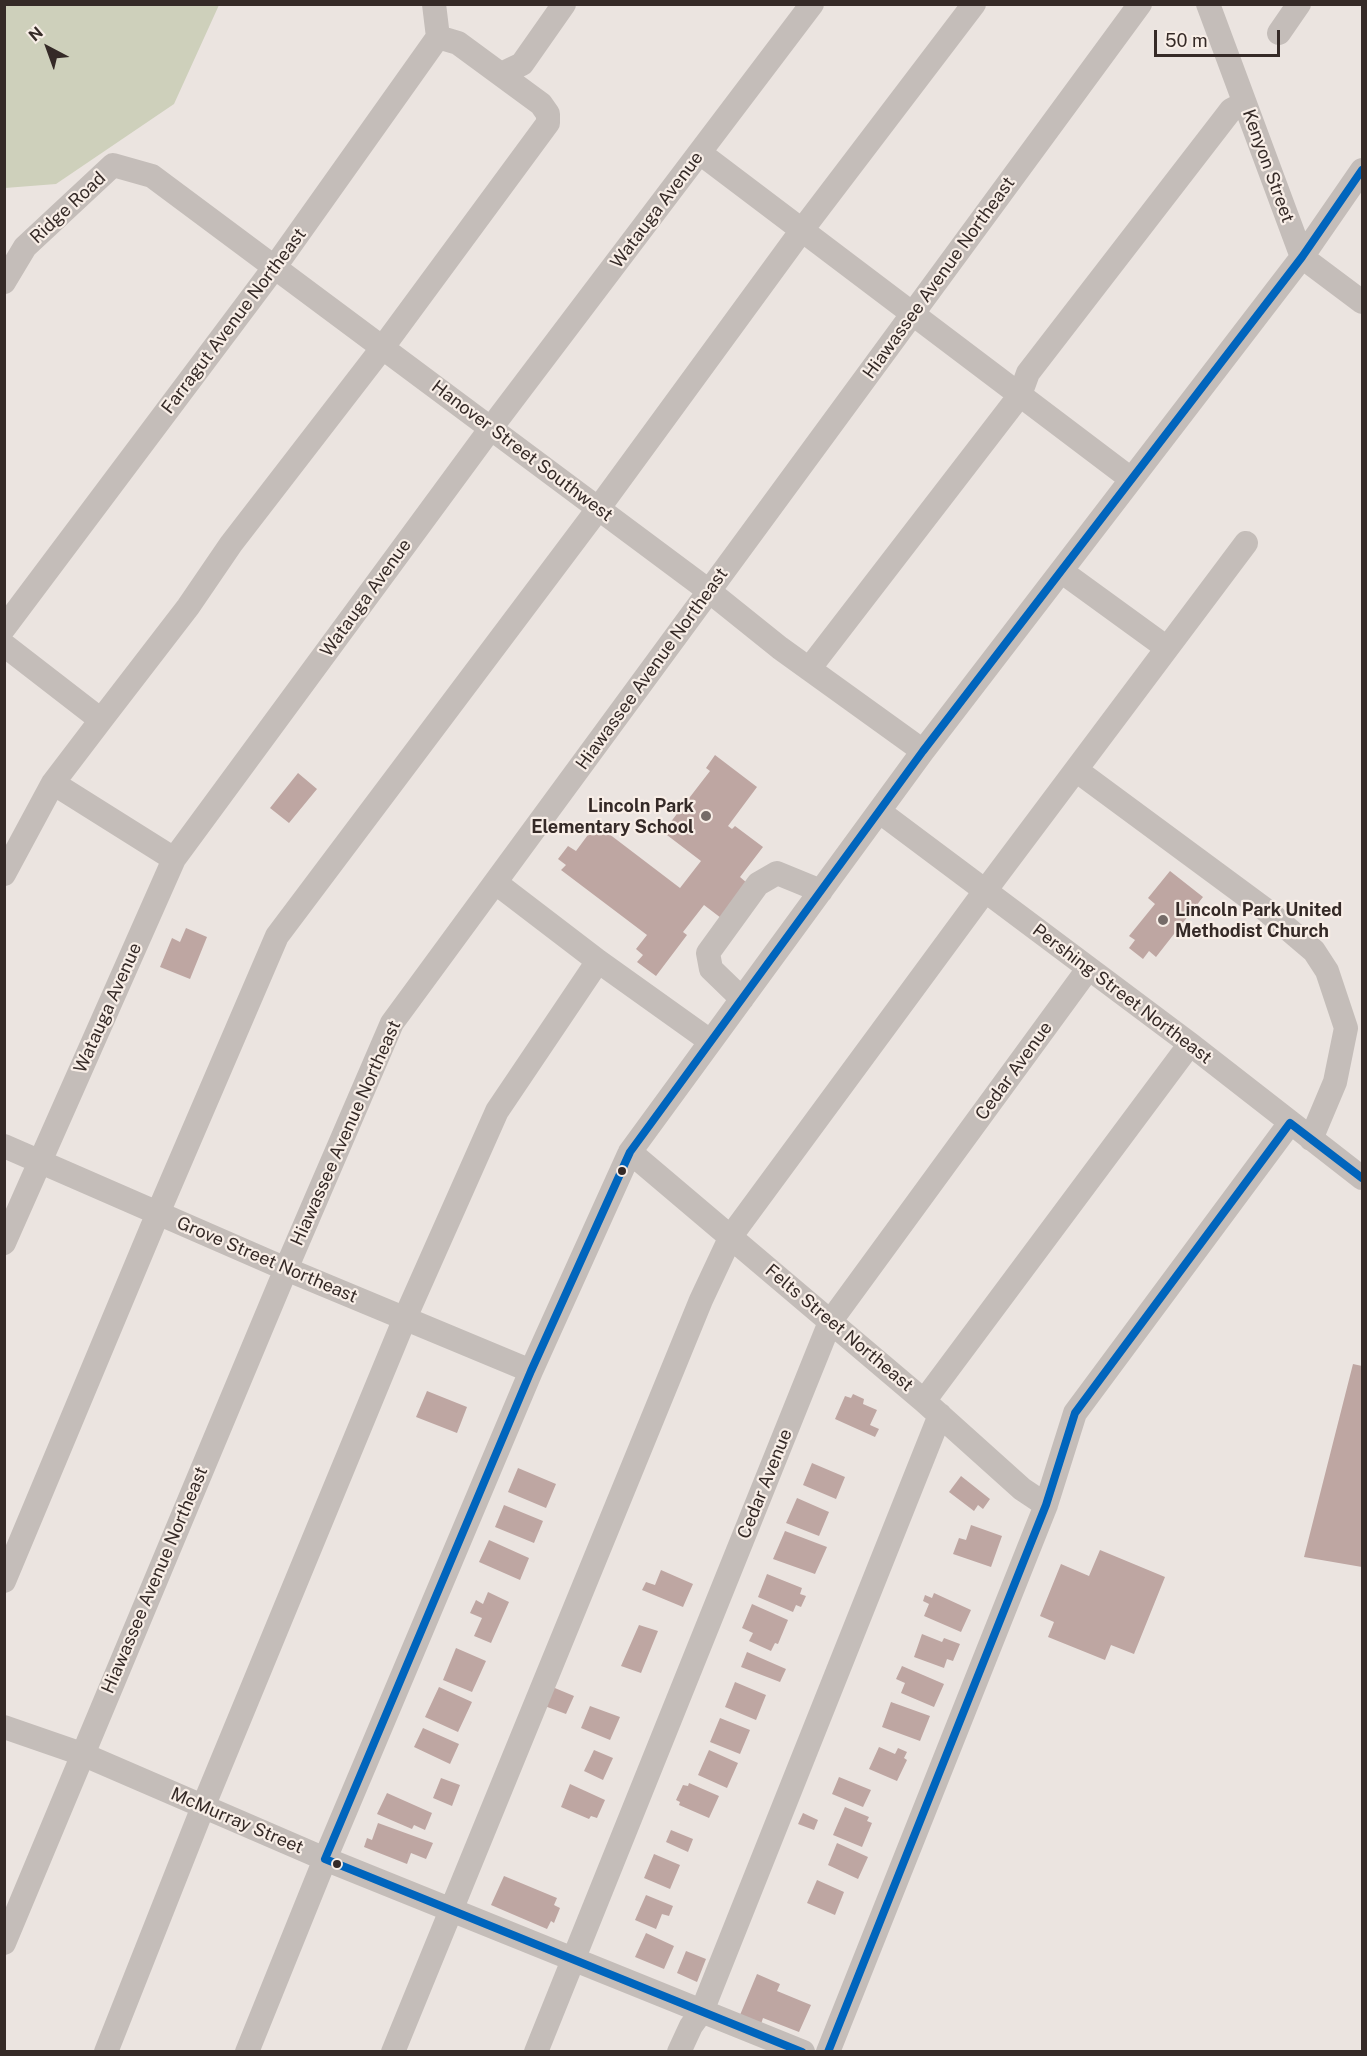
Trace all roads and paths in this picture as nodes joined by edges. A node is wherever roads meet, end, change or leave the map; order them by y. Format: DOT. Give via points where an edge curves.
graph roads {
  1 [pos="434,4"];
  2 [pos="564,4"];
  3 [pos="812,4"];
  4 [pos="974,4"];
  5 [pos="1140,4"];
  6 [pos="1208,4"];
  7 [pos="1299,4"];
  8 [pos="1279,33"];
  9 [pos="438,37"];
  10 [pos="501,74"];
  11 [pos="1244,103"];
  12 [pos="700,153"];
  13 [pos="113,165"];
  14 [pos="1362,170"];
  15 [pos="802,230"];
  16 [pos="1302,257"];
  17 [pos="274,268"];
  18 [pos="4,282"];
  19 [pos="1362,302"];
  20 [pos="913,314"];
  21 [pos="383,347"];
  22 [pos="1020,395"];
  23 [pos="491,428"];
  24 [pos="1131,479"];
  25 [pos="598,509"];
  26 [pos="1246,543"];
  27 [pos="1061,571"];
  28 [pos="709,591"];
  29 [pos="4,628"];
  30 [pos="4,645"];
  31 [pos="1167,648"];
  32 [pos="809,669"];
  33 [pos="101,720"];
  34 [pos="923,752"];
  35 [pos="1076,770"];
  36 [pos="53,783"];
  37 [pos="880,812"];
  38 [pos="174,859"];
  39 [pos="4,874"];
  40 [pos="496,883"];
  41 [pos="821,891"];
  42 [pos="985,891"];
  43 [pos="598,961"];
  44 [pos="1088,969"];
  45 [pos="742,999"];
  46 [pos="711,1041"];
  47 [pos="1190,1044"];
  48 [pos="1290,1123"];
  49 [pos="1311,1139"];
  50 [pos="4,1146"];
  51 [pos="630,1152"];
  52 [pos="40,1161"];
  53 [pos="1362,1178"];
  54 [pos="158,1213"];
  55 [pos="731,1236"];
  56 [pos="4,1243"];
  57 [pos="286,1269"];
  58 [pos="405,1318"];
  59 [pos="830,1322"];
  60 [pos="531,1371"];
  61 [pos="932,1408"];
  62 [pos="1046,1505"];
  63 [pos="4,1581"];
  64 [pos="4,1727"];
  65 [pos="82,1754"];
  66 [pos="203,1807"];
  67 [pos="325,1859"];
  68 [pos="450,1910"];
  69 [pos="4,1943"];
  70 [pos="574,1958"];
  71 [pos="702,2011"];
  72 [pos="106,2052"];
  73 [pos="247,2052"];
  74 [pos="393,2052"];
  75 [pos="536,2052"];
  76 [pos="679,2052"];
  77 [pos="803,2052"];
  78 [pos="828,2052"];
  1 -- 9 [label="street"];
  2 -- 10 [label="street" via="522,64"];
  3 -- 12 [label="street, Watauga Avenue"];
  4 -- 15 [label="street"];
  5 -- 20 [label="street, Hiawassee Avenue Northeast"];
  6 -- 11 [label="street, Kenyon Street"];
  7 -- 8 [label="street"];
  9 -- 10 [label="street" via="458,43"];
  9 -- 17 [label="street, Farragut Avenue Northeast"];
  10 -- 21 [label="street" via="541,104 548,114 548,123"];
  11 -- 16 [label="street, Kenyon Street"];
  11 -- 22 [label="street" via="1231,110 1028,373"];
  12 -- 15 [label="street"];
  12 -- 23 [label="street, Watauga Avenue"];
  13 -- 17 [label="street, Hanover Street Southwest" via="152,176"];
  13 -- 18 [label="street, Ridge Road" via="25,247"];
  14 -- 16 [label="street"];
  15 -- 20 [label="street"];
  15 -- 25 [label="street"];
  16 -- 19 [label="street"];
  16 -- 24 [label="street"];
  17 -- 21 [label="street, Hanover Street Southwest"];
  17 -- 29 [label="street, Farragut Avenue Northeast"];
  20 -- 22 [label="street"];
  20 -- 28 [label="street, Hiawassee Avenue Northeast"];
  21 -- 23 [label="street, Hanover Street Southwest"];
  21 -- 33 [label="street"];
  22 -- 24 [label="street"];
  22 -- 32 [label="street"];
  23 -- 25 [label="street, Hanover Street Southwest"];
  23 -- 38 [label="street, Watauga Avenue"];
  24 -- 27 [label="street"];
  25 -- 28 [label="street, Hanover Street Southwest"];
  25 -- 54 [label="street" via="277,936"];
  26 -- 31 [label="street"];
  27 -- 31 [label="street"];
  27 -- 34 [label="street"];
  28 -- 32 [label="street, Hanover Street Southwest"];
  28 -- 40 [label="street, Hiawassee Avenue Northeast"];
  30 -- 33 [label="street"];
  31 -- 35 [label="street"];
  32 -- 34 [label="street, Hanover Street Southwest"];
  33 -- 36 [label="street"];
  34 -- 37 [label="street"];
  35 -- 42 [label="street"];
  35 -- 49 [label="street" via="1267,911 1314,951 1327,971 1346,1028 1335,1082"];
  36 -- 38 [label="street"];
  36 -- 39 [label="street"];
  37 -- 41 [label="street"];
  37 -- 42 [label="street, Pershing Street Northeast"];
  38 -- 52 [label="street, Watauga Avenue"];
  40 -- 43 [label="street"];
  40 -- 57 [label="street, Hiawassee Avenue Northeast" via="392,1023"];
  41 -- 45 [label="street"];
  41 -- 45 [label="street" via="777,873 758,884 708,953 711,969"];
  42 -- 44 [label="street, Pershing Street Northeast"];
  42 -- 55 [label="street"];
  43 -- 46 [label="street"];
  43 -- 58 [label="street" via="497,1111"];
  44 -- 47 [label="street, Pershing Street Northeast"];
  44 -- 59 [label="street, Cedar Avenue"];
  45 -- 46 [label="street"];
  46 -- 51 [label="street"];
  47 -- 48 [label="street, Pershing Street Northeast"];
  47 -- 61 [label="street"];
  48 -- 49 [label="street, Pershing Street Northeast"];
  48 -- 62 [label="street" via="1075,1413"];
  49 -- 53 [label="street, Pershing Street Northeast"];
  50 -- 52 [label="street, Grove Street Northeast"];
  51 -- 55 [label="street, Felts Street Northeast"];
  51 -- 60 [label="street"];
  52 -- 54 [label="street, Grove Street Northeast"];
  52 -- 56 [label="street, Watauga Avenue"];
  54 -- 57 [label="street, Grove Street Northeast"];
  54 -- 63 [label="street"];
  55 -- 59 [label="street, Felts Street Northeast"];
  55 -- 68 [label="street" via="701,1300"];
  57 -- 58 [label="street, Grove Street Northeast"];
  57 -- 65 [label="street, Hiawassee Avenue Northeast"];
  58 -- 60 [label="street, Grove Street Northeast"];
  58 -- 66 [label="street"];
  59 -- 61 [label="street, Felts Street Northeast"];
  59 -- 70 [label="street, Cedar Avenue"];
  60 -- 67 [label="street"];
  61 -- 62 [label="street, Felts Street Northeast" via="1022,1489"];
  61 -- 71 [label="street"];
  62 -- 78 [label="street"];
  64 -- 65 [label="street, McMurray Street"];
  65 -- 66 [label="street, McMurray Street"];
  65 -- 69 [label="street, Hiawassee Avenue Northeast"];
  66 -- 67 [label="street, McMurray Street"];
  66 -- 72 [label="street"];
  67 -- 68 [label="street, McMurray Street"];
  67 -- 73 [label="street"];
  68 -- 70 [label="street, McMurray Street"];
  68 -- 74 [label="street"];
  70 -- 71 [label="street, McMurray Street"];
  70 -- 75 [label="street, Cedar Avenue"];
  71 -- 76 [label="street"];
  71 -- 77 [label="street, McMurray Street"];
}
